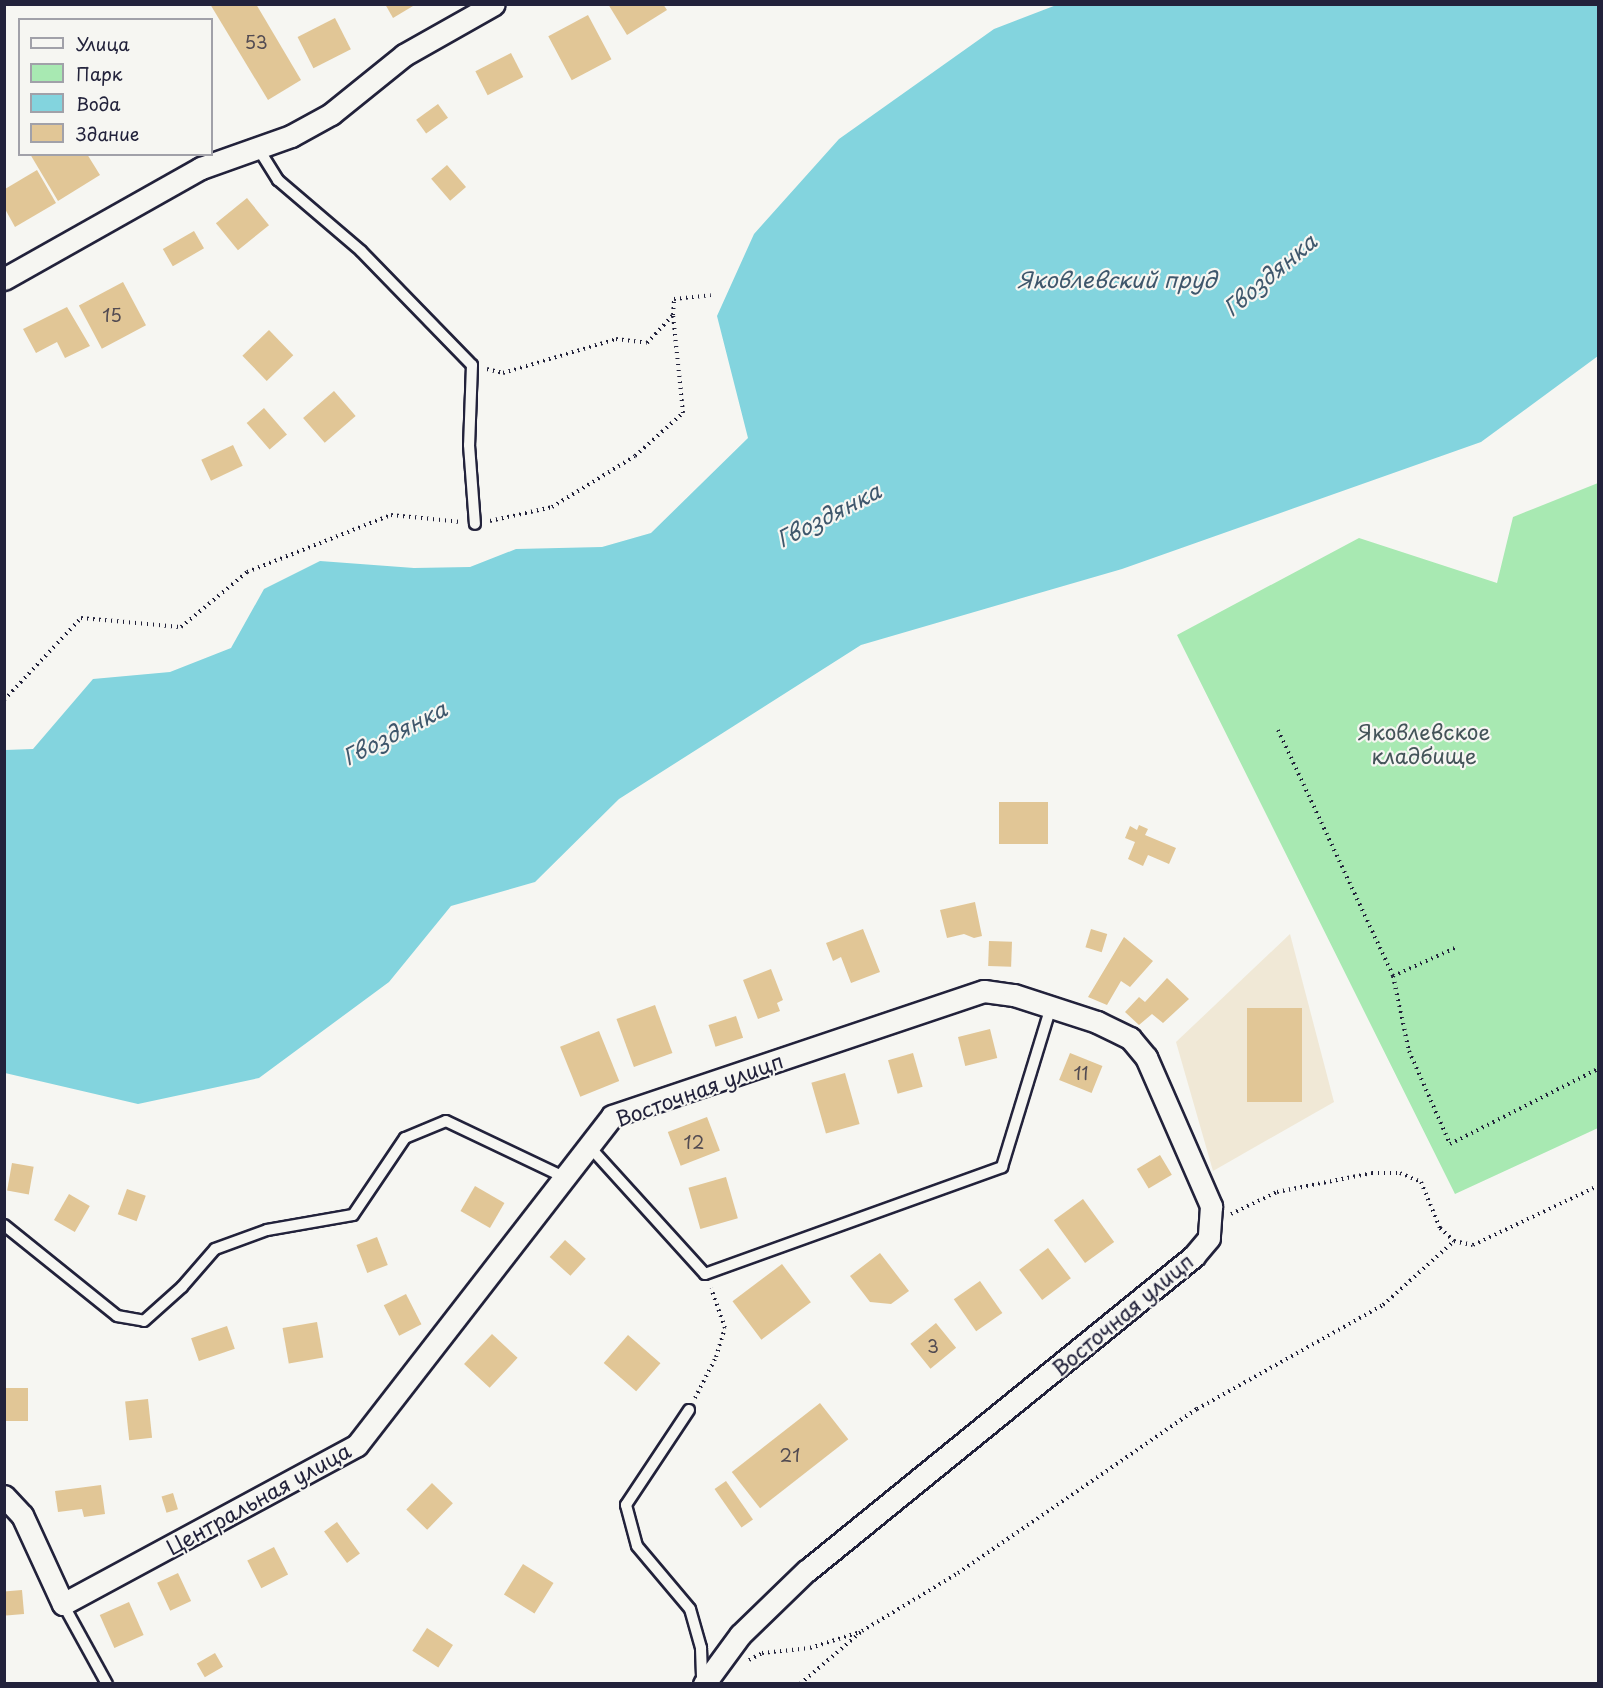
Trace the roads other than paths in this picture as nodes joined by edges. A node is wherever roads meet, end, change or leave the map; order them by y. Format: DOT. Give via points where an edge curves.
graph roads {
  1 [pos="494,4"];
  2 [pos="258,148"];
  3 [pos="4,279"];
  4 [pos="475,524"];
  5 [pos="1051,1007"];
  6 [pos="588,1145"];
  7 [pos="562,1176"];
  8 [pos="4,1225"];
  9 [pos="689,1410"];
  10 [pos="4,1496"];
  11 [pos="63,1604"];
  12 [pos="107,1683"];
  13 [pos="703,1683"];
  1 -- 2 [label="street" via="404,55 331,114 291,136"];
  2 -- 3 [label="street" via="201,168"];
  2 -- 4 [label="lane" via="278,180 361,251 472,365 469,445"];
  5 -- 6 [label="street, Восточная улицп" via="1014,995 984,991 959,998 612,1116"];
  5 -- 6 [label="lane" via="1002,1167 705,1274"];
  5 -- 13 [label="street, Восточная улицп" via="1130,1038 1146,1057 1211,1206 1209,1238 1194,1256 807,1570 740,1635"];
  6 -- 7 [label="street, Центральная улица"];
  7 -- 8 [label="lane" via="446,1121 405,1138 353,1215 267,1230 214,1249 182,1287 144,1321 117,1316"];
  7 -- 11 [label="street, Центральная улица" via="357,1445"];
  9 -- 13 [label="lane" via="626,1505 637,1546 690,1609 700,1648"];
  10 -- 11 [label="street" via="22,1515"];
  11 -- 12 [label="lane"];
}
